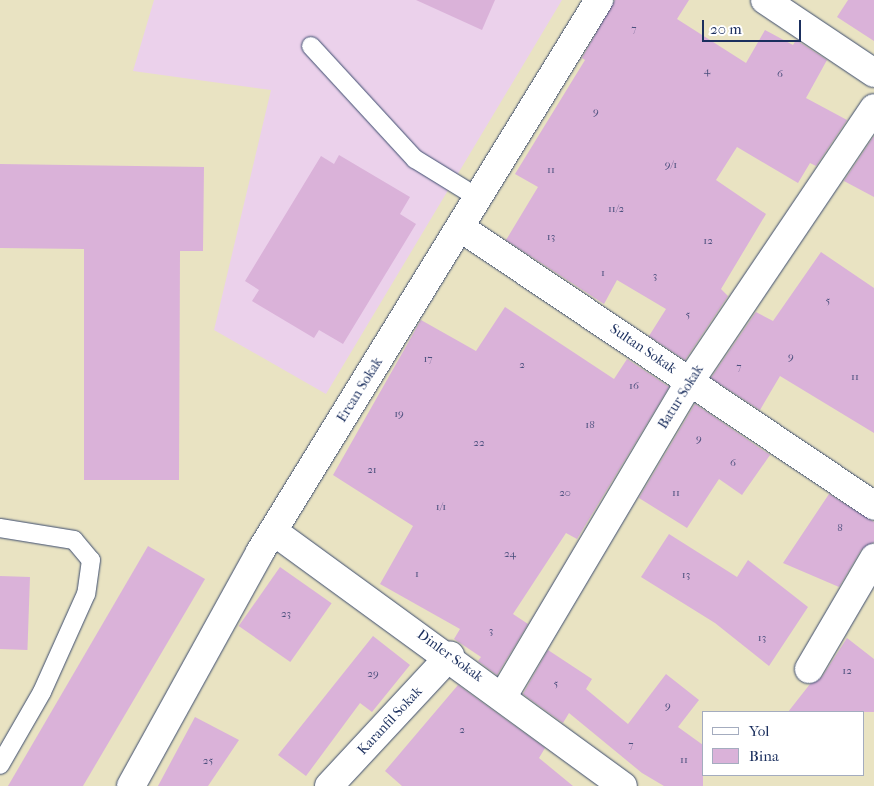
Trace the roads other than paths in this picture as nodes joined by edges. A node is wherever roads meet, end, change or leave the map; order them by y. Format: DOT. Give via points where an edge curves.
graph roads {
  1 [pos="599,0"];
  2 [pos="765,0"];
  3 [pos="312,46"];
  4 [pos="874,73"];
  5 [pos="874,108"];
  6 [pos="480,199"];
  7 [pos="460,228"];
  8 [pos="690,381"];
  9 [pos="874,506"];
  10 [pos="0,528"];
  11 [pos="273,530"];
  12 [pos="874,558"];
  13 [pos="450,656"];
  14 [pos="809,668"];
  15 [pos="503,696"];
  16 [pos="0,765"];
  17 [pos="131,786"];
  18 [pos="329,786"];
  19 [pos="623,786"];
  1 -- 6 [label="street, Ercan Sokak"];
  2 -- 4 [label="street"];
  3 -- 6 [label="lane" via="415,159"];
  5 -- 8 [label="street, Batur Sokak"];
  6 -- 7 [label="street, Ercan Sokak"];
  7 -- 8 [label="street, Sultan Sokak"];
  7 -- 11 [label="street, Ercan Sokak"];
  8 -- 9 [label="street, Sultan Sokak"];
  8 -- 15 [label="street, Batur Sokak"];
  10 -- 16 [label="lane" via="74,540 91,560 86,594 42,692"];
  11 -- 13 [label="street, Dinler Sokak"];
  11 -- 17 [label="street, Ercan Sokak"];
  12 -- 14 [label="street"];
  13 -- 15 [label="street, Dinler Sokak"];
  13 -- 18 [label="street, Karanfil Sokak"];
  15 -- 19 [label="street, Dinler Sokak"];
}
